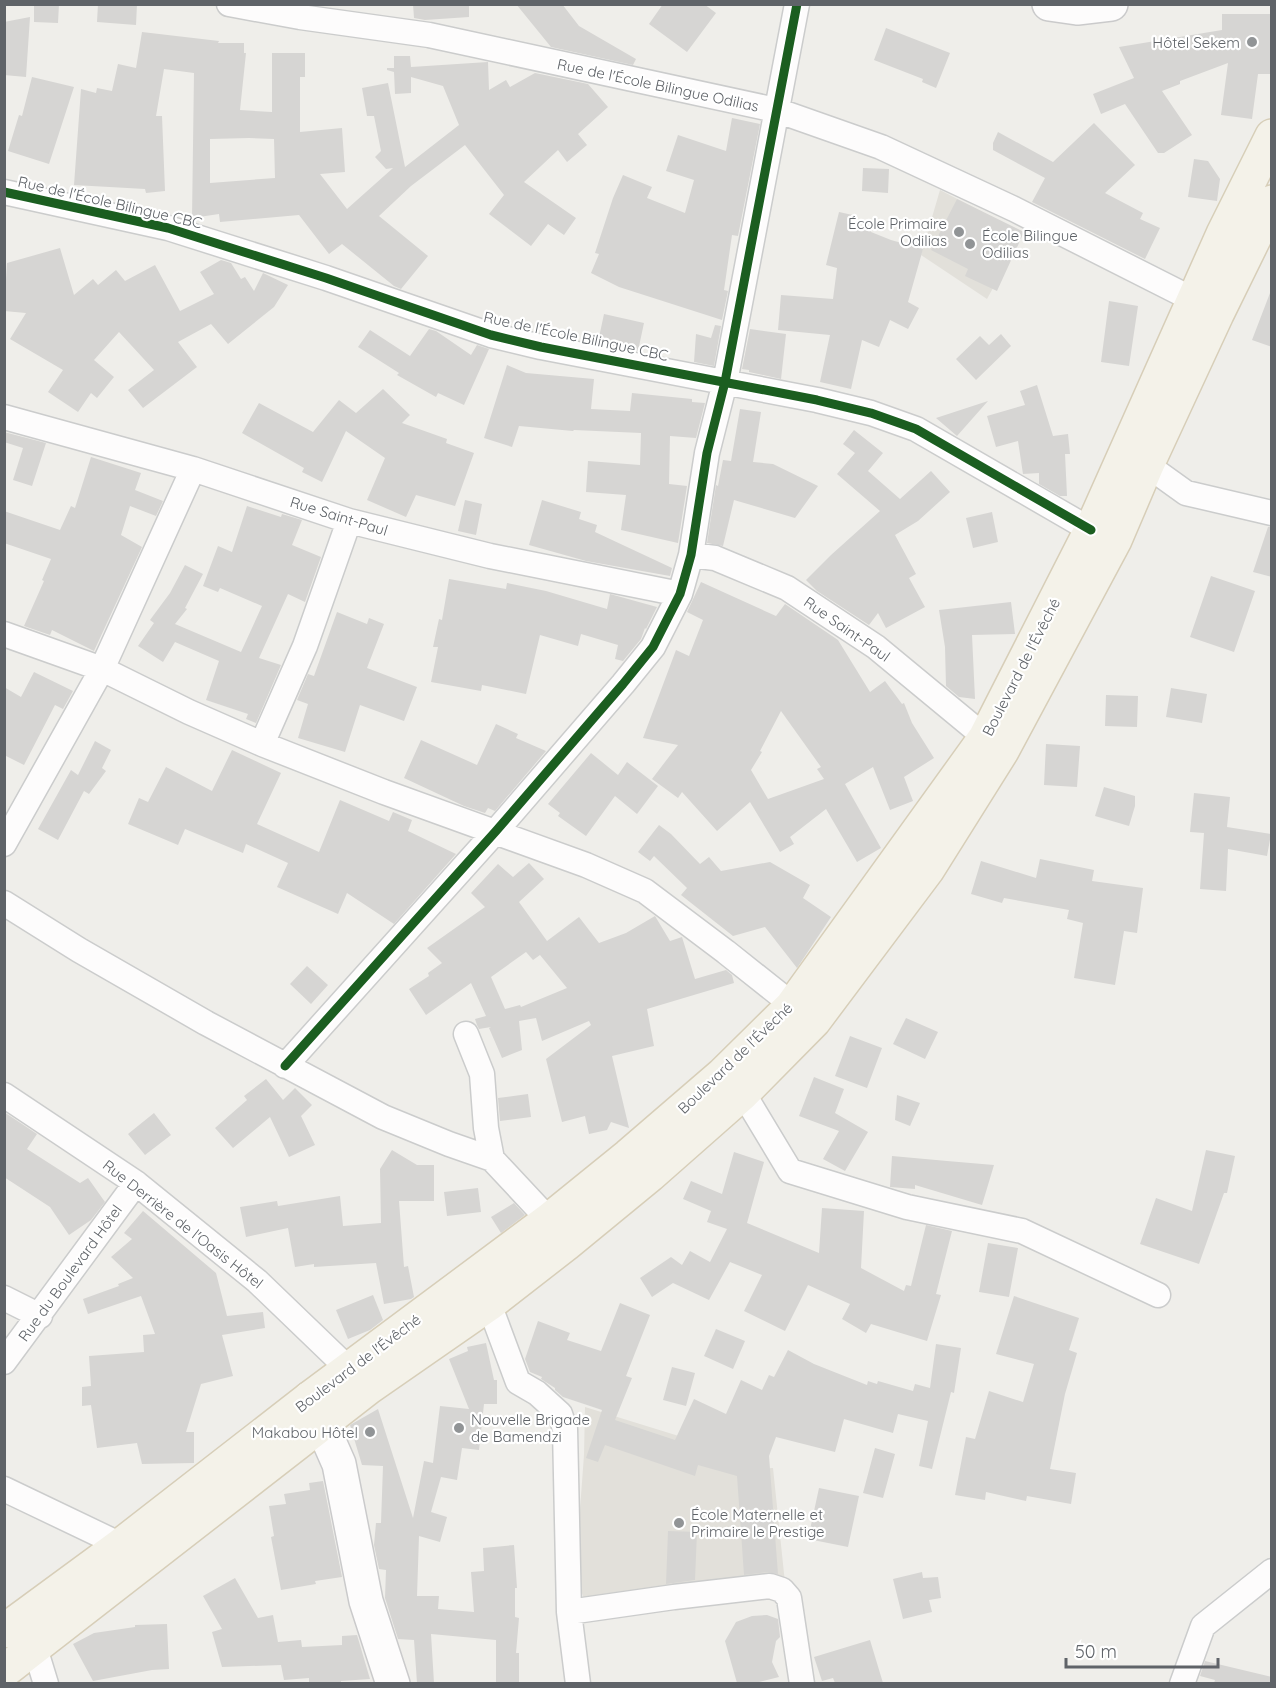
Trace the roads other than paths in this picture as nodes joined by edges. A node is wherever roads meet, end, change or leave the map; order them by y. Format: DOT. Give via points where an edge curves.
graph roads {
  1 [pos="229,4"];
  2 [pos="797,4"];
  3 [pos="1111,4"];
  4 [pos="1068,6"];
  5 [pos="776,110"];
  6 [pos="1272,136"];
  7 [pos="4,192"];
  8 [pos="1272,202"];
  9 [pos="1194,300"];
  10 [pos="725,382"];
  11 [pos="4,417"];
  12 [pos="1147,465"];
  13 [pos="193,469"];
  14 [pos="1272,513"];
  15 [pos="349,521"];
  16 [pos="1091,530"];
  17 [pos="691,555"];
  18 [pos="680,594"];
  19 [pos="4,634"];
  20 [pos="102,669"];
  21 [pos="262,744"];
  22 [pos="994,745"];
  23 [pos="496,831"];
  24 [pos="4,844"];
  25 [pos="4,903"];
  26 [pos="803,1014"];
  27 [pos="466,1034"];
  28 [pos="285,1065"];
  29 [pos="743,1093"];
  30 [pos="4,1095"];
  31 [pos="492,1159"];
  32 [pos="136,1183"];
  33 [pos="558,1232"];
  34 [pos="1158,1295"];
  35 [pos="4,1298"];
  36 [pos="489,1304"];
  37 [pos="40,1316"];
  38 [pos="4,1362"];
  39 [pos="358,1379"];
  40 [pos="316,1411"];
  41 [pos="4,1489"];
  42 [pos="121,1545"];
  43 [pos="1272,1571"];
  44 [pos="569,1612"];
  45 [pos="10,1627"];
  46 [pos="35,1648"];
  47 [pos="4,1671"];
  48 [pos="46,1683"];
  49 [pos="393,1683"];
  50 [pos="578,1683"];
  51 [pos="802,1683"];
  52 [pos="1182,1683"];
  1 -- 5 [label="street, Rue de l'École Bilingue Odilias" via="429,35"];
  2 -- 5 [label="street"];
  3 -- 4 [label="street"];
  5 -- 9 [label="street, Rue de l'École Bilingue Odilias" via="881,147"];
  5 -- 10 [label="street"];
  6 -- 9 [label="main road, Boulevard de l'Évêché"];
  7 -- 10 [label="street, Rue de l'École Bilingue CBC" via="168,228 491,335"];
  8 -- 12 [label="main road, Boulevard de l'Évêché"];
  9 -- 16 [label="main road, Boulevard de l'Évêché"];
  10 -- 16 [label="street, Rue de l'École Bilingue CBC" via="860,410 915,429"];
  10 -- 17 [label="street" via="707,453"];
  11 -- 13 [label="street, Rue Saint-Paul"];
  12 -- 14 [label="street" via="1186,493"];
  12 -- 22 [label="main road, Boulevard de l'Évêché" via="1115,540"];
  13 -- 15 [label="street, Rue Saint-Paul"];
  13 -- 20 [label="street"];
  15 -- 18 [label="street, Rue Saint-Paul" via="490,556"];
  15 -- 21 [label="street" via="306,646"];
  16 -- 22 [label="main road, Boulevard de l'Évêché"];
  17 -- 18 [label="street"];
  17 -- 22 [label="street, Rue Saint-Paul" via="715,558 787,588 876,646"];
  18 -- 23 [label="street" via="653,647"];
  19 -- 20 [label="street"];
  20 -- 21 [label="street"];
  20 -- 24 [label="street"];
  21 -- 23 [label="street"];
  22 -- 26 [label="main road, Boulevard de l'Évêché" via="928,869"];
  23 -- 26 [label="street" via="645,891"];
  23 -- 28 [label="street"];
  25 -- 28 [label="street" via="128,978"];
  26 -- 29 [label="main road, Boulevard de l'Évêché"];
  26 -- 33 [label="main road, Boulevard de l'Évêché" via="722,1075 628,1156"];
  27 -- 31 [label="street" via="482,1074"];
  28 -- 31 [label="street" via="383,1117"];
  29 -- 33 [label="main road, Boulevard de l'Évêché" via="650,1175"];
  29 -- 34 [label="street" via="790,1171 907,1207 1022,1230"];
  30 -- 32 [label="street, Rue Derrière de l'Oasis Hôtel"];
  31 -- 33 [label="street"];
  32 -- 37 [label="street, Rue du Boulevard Hôtel"];
  32 -- 39 [label="street, Rue Derrière de l'Oasis Hôtel" via="257,1281"];
  33 -- 36 [label="main road, Boulevard de l'Évêché"];
  33 -- 39 [label="main road, Boulevard de l'Évêché"];
  35 -- 37 [label="street"];
  36 -- 39 [label="main road, Boulevard de l'Évêché"];
  36 -- 44 [label="street" via="518,1382 560,1414 565,1429"];
  37 -- 38 [label="street, Rue du Boulevard Hôtel"];
  39 -- 40 [label="main road, Boulevard de l'Évêché"];
  40 -- 42 [label="main road, Boulevard de l'Évêché"];
  40 -- 46 [label="main road, Boulevard de l'Évêché"];
  40 -- 49 [label="street" via="339,1464 366,1601"];
  41 -- 42 [label="street"];
  42 -- 45 [label="main road, Boulevard de l'Évêché"];
  43 -- 52 [label="street" via="1203,1626"];
  44 -- 50 [label="street"];
  44 -- 51 [label="street" via="770,1586 782,1590 789,1598"];
  45 -- 46 [label="street"];
  46 -- 47 [label="main road, Boulevard de l'Évêché"];
  46 -- 48 [label="street"];
}
